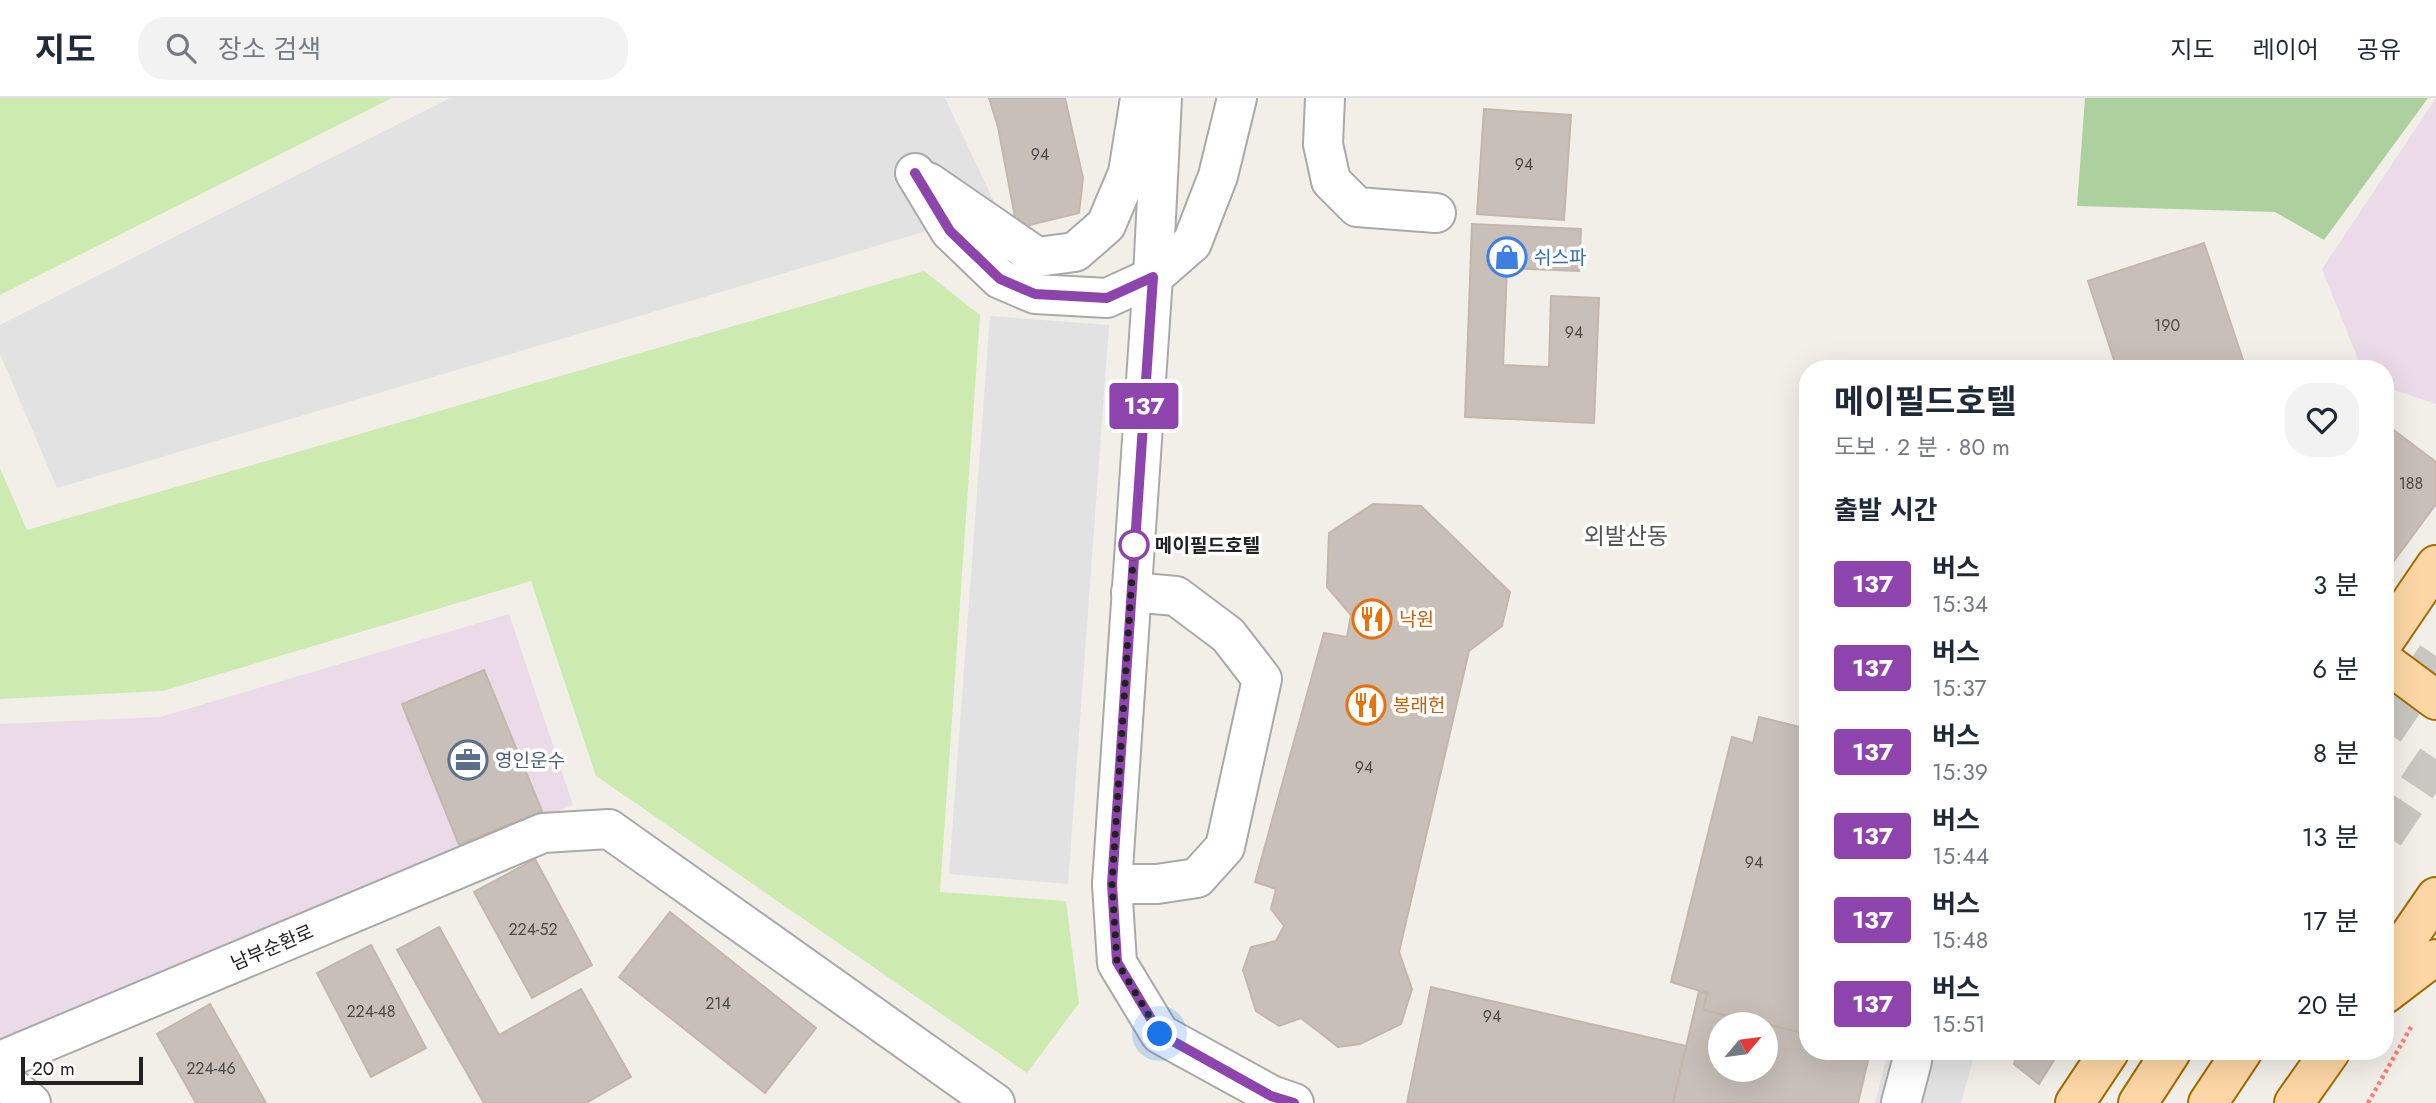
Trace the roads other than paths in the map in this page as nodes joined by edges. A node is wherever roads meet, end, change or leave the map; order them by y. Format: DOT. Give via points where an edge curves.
graph roads {
  1 [pos="1142,98"];
  2 [pos="1162,98"];
  3 [pos="1237,98"];
  4 [pos="1325,98"];
  5 [pos="1160,149"];
  6 [pos="1436,213"];
  7 [pos="1107,225"];
  8 [pos="1153,277"];
  9 [pos="2436,565"];
  10 [pos="1131,592"];
  11 [pos="2394,627"];
  12 [pos="2394,669"];
  13 [pos="2436,700"];
  14 [pos="1112,884"];
  15 [pos="2436,897"];
  16 [pos="2394,958"];
  17 [pos="2436,959"];
  18 [pos="2394,986"];
  19 [pos="1912,1060"];
  20 [pos="2104,1060"];
  21 [pos="2166,1060"];
  22 [pos="2237,1060"];
  23 [pos="2324,1060"];
  24 [pos="0,1061"];
  25 [pos="0,1077"];
  26 [pos="31,1103"];
  27 [pos="995,1103"];
  28 [pos="1294,1103"];
  29 [pos="1901,1103"];
  30 [pos="2075,1103"];
  31 [pos="2138,1103"];
  32 [pos="2208,1103"];
  33 [pos="2294,1103"];
  1 -- 5 [label="street"];
  1 -- 7 [label="street" via="1128,173"];
  2 -- 5 [label="street"];
  3 -- 8 [label="street" via="1217,176 1192,243"];
  4 -- 6 [label="street" via="1323,144 1331,181 1357,206"];
  5 -- 8 [label="street"];
  7 -- 8 [label="street"];
  7 -- 8 [label="street" via="1075,251 1037,257 915,173 950,231 1000,279 1035,294 1107,298"];
  8 -- 10 [label="street"];
  9 -- 11 [label="main road"];
  10 -- 14 [label="street"];
  10 -- 14 [label="street" via="1176,596 1228,635 1262,679 1225,847 1196,878"];
  12 -- 13 [label="main road"];
  14 -- 28 [label="street" via="1117,962 1160,1034 1271,1096"];
  15 -- 16 [label="main road"];
  17 -- 18 [label="main road"];
  19 -- 29 [label="street"];
  20 -- 30 [label="main road"];
  21 -- 31 [label="main road"];
  22 -- 32 [label="main road"];
  23 -- 33 [label="main road"];
  24 -- 27 [label="street, 남부순환로" via="544,833 610,830"];
  25 -- 26 [label="street"];
}
